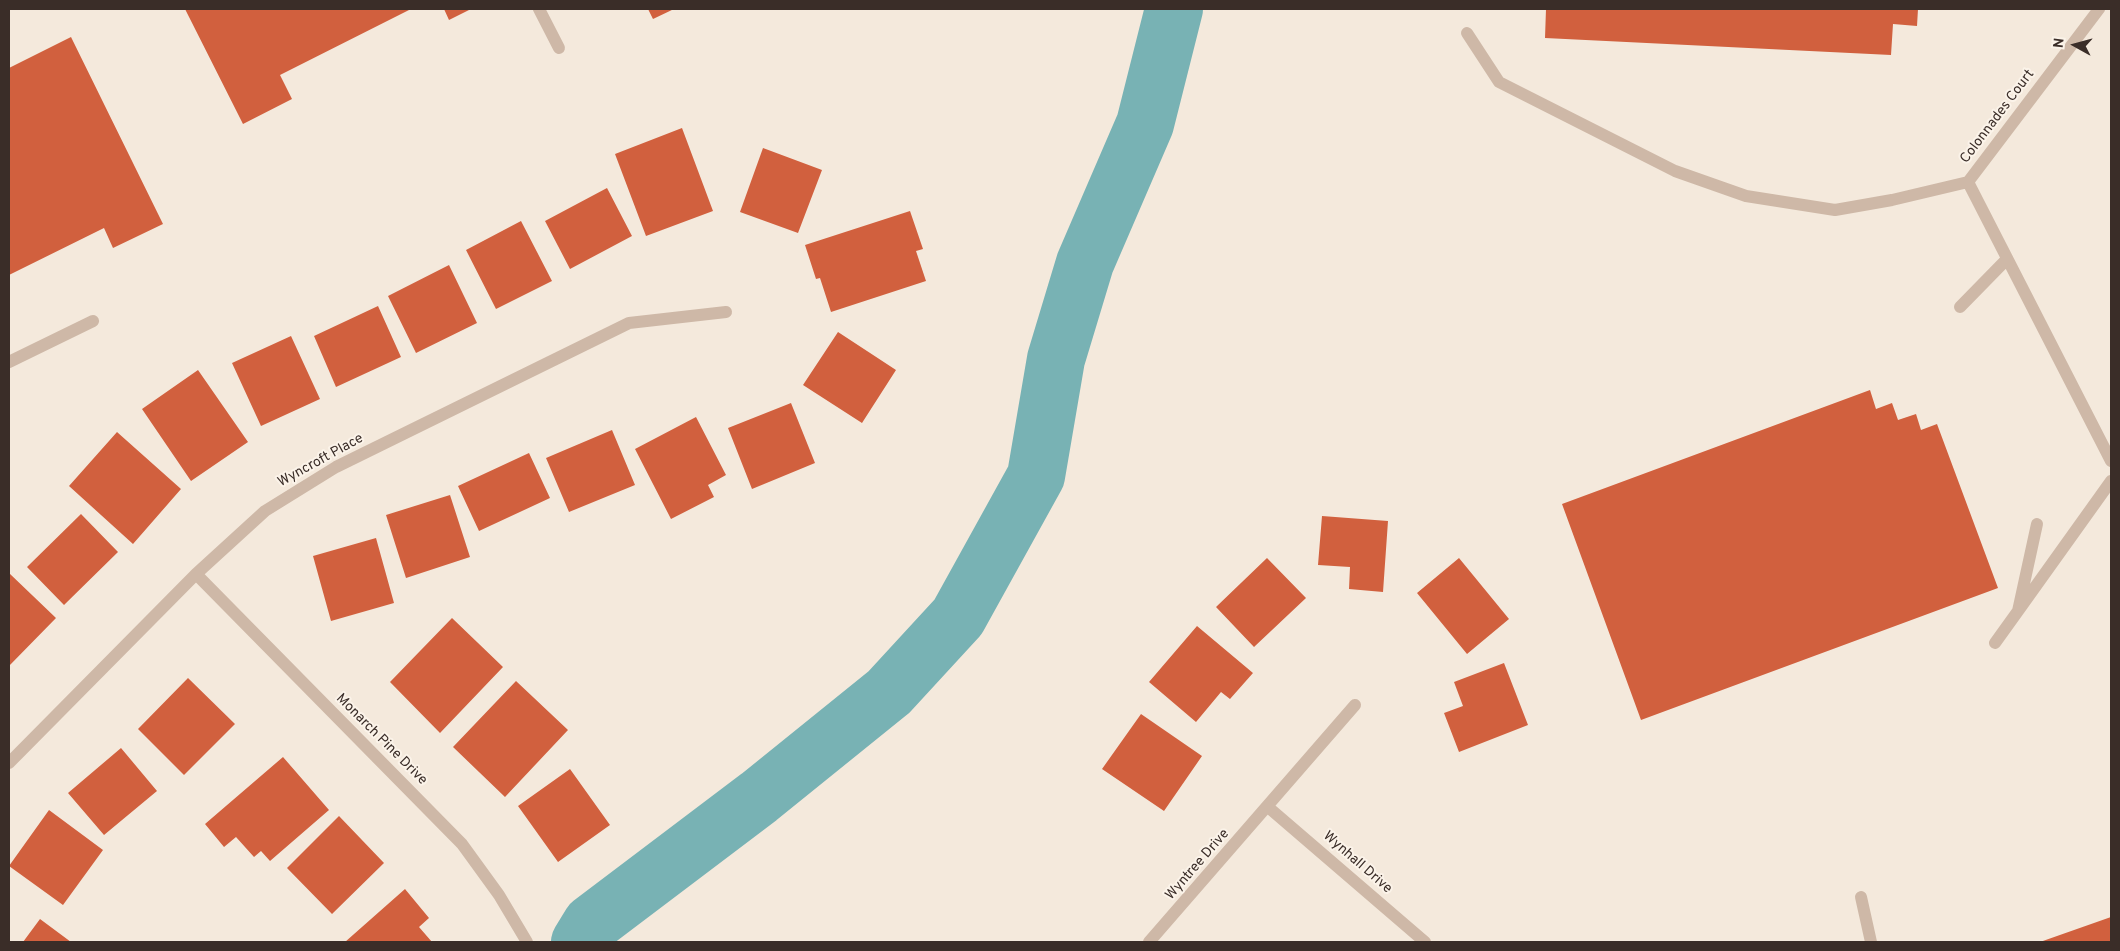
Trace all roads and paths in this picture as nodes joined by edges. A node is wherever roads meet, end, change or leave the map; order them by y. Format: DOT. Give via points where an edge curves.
graph roads {
  1 [pos="538,9"];
  2 [pos="2099,9"];
  3 [pos="1467,33"];
  4 [pos="559,48"];
  5 [pos="1968,182"];
  6 [pos="2007,259"];
  7 [pos="1960,307"];
  8 [pos="726,312"];
  9 [pos="93,321"];
  10 [pos="9,362"];
  11 [pos="2111,461"];
  12 [pos="2111,480"];
  13 [pos="2037,524"];
  14 [pos="196,574"];
  15 [pos="2018,611"];
  16 [pos="1995,643"];
  17 [pos="1355,705"];
  18 [pos="9,764"];
  19 [pos="1268,807"];
  20 [pos="1861,897"];
  21 [pos="527,942"];
  22 [pos="1149,942"];
  23 [pos="1425,942"];
  24 [pos="1871,942"];
  1 -- 4 [label="street"];
  2 -- 5 [label="street, Colonnades Court"];
  3 -- 5 [label="street, Colonnades Court" via="1500,82 1675,171 1746,196 1835,210"];
  5 -- 6 [label="street"];
  6 -- 7 [label="street"];
  6 -- 11 [label="street"];
  8 -- 14 [label="street, Wyncroft Place" via="630,323 336,467 265,511"];
  9 -- 10 [label="street"];
  12 -- 15 [label="street"];
  13 -- 15 [label="street"];
  14 -- 18 [label="street, Wyncroft Place"];
  14 -- 21 [label="street, Monarch Pine Drive" via="462,844 499,895"];
  15 -- 16 [label="street"];
  17 -- 19 [label="street, Wyntree Drive"];
  19 -- 22 [label="street, Wyntree Drive"];
  19 -- 23 [label="street, Wynhall Drive"];
  20 -- 24 [label="street"];
}
